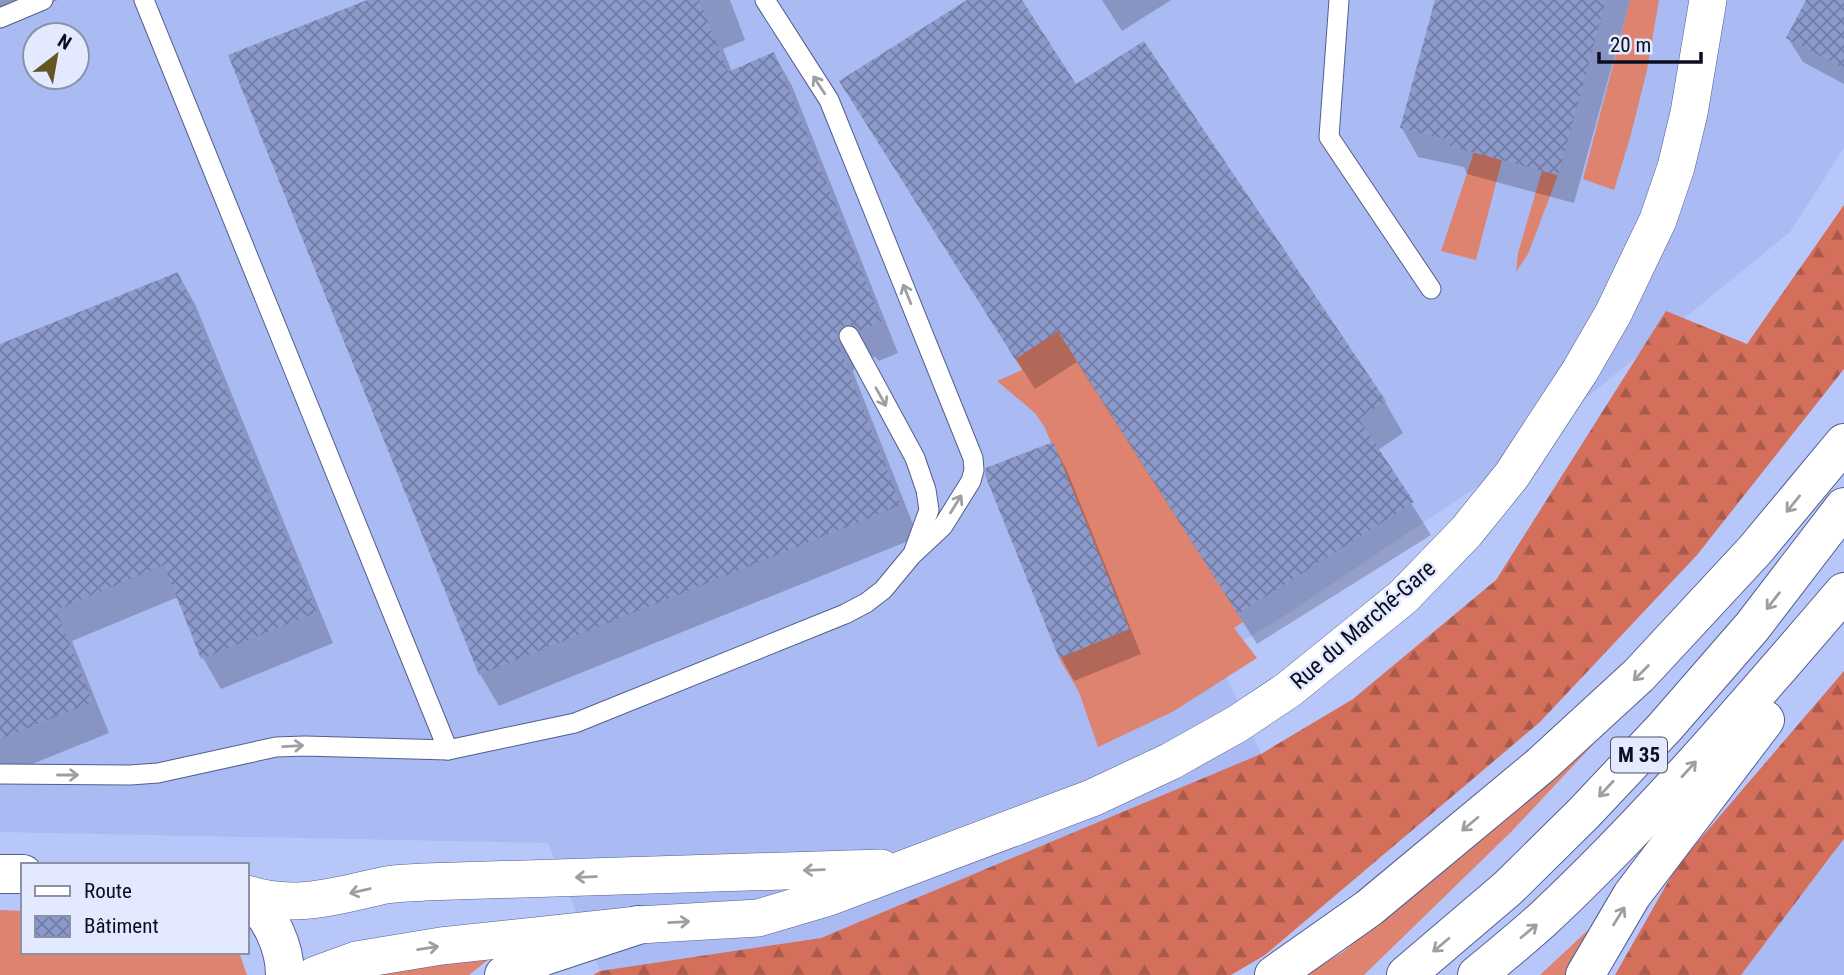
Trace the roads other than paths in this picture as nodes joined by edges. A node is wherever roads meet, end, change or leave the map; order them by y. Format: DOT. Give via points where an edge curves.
graph roads {
  1 [pos="43,0"];
  2 [pos="145,0"];
  3 [pos="765,0"];
  4 [pos="1339,0"];
  5 [pos="1708,0"];
  6 [pos="0,18"];
  7 [pos="1431,289"];
  8 [pos="849,336"];
  9 [pos="1844,443"];
  10 [pos="1844,507"];
  11 [pos="912,555"];
  12 [pos="1844,592"];
  13 [pos="1844,608"];
  14 [pos="448,750"];
  15 [pos="0,774"];
  16 [pos="906,867"];
  17 [pos="0,874"];
  18 [pos="21,874"];
  19 [pos="248,895"];
  20 [pos="248,896"];
  21 [pos="638,925"];
  22 [pos="285,975"];
  23 [pos="315,975"];
  24 [pos="504,975"];
  25 [pos="1274,975"];
  26 [pos="1406,975"];
  27 [pos="1477,975"];
  28 [pos="1585,975"];
  1 -- 6 [label="lane"];
  2 -- 14 [label="lane"];
  11 -- 3 [label="lane, one-way" via="943,526 971,481 973,458 829,100"];
  4 -- 7 [label="lane" via="1329,137"];
  5 -- 16 [label="street, Rue du Marché-Gare" via="1689,113 1658,220 1613,314 1567,392 1512,475 1466,533 1404,597 1288,690 1237,724 1093,798"];
  8 -- 11 [label="lane, one-way" via="915,458 926,490 929,510"];
  9 -- 25 [label="main road, one-way" via="1755,550 1639,675 1541,765 1369,908"];
  10 -- 26 [label="main road, M 35, one-way" via="1752,627 1656,737 1508,888"];
  11 -- 14 [label="lane" via="883,590 845,614 575,723"];
  27 -- 12 [label="main road, M 35, one-way" via="1541,921 1642,822"];
  28 -- 13 [label="main road, one-way" via="1632,895 1812,659"];
  15 -- 14 [label="lane, one-way" via="158,774 276,747"];
  16 -- 19 [label="street, one-way" via="424,882 295,902"];
  21 -- 16 [label="street, Rue du Marché-Gare, one-way" via="758,918"];
  17 -- 18 [label="main road"];
  20 -- 22 [label="main road" via="274,931"];
  23 -- 21 [label="street, Rue du Marché-Gare, one-way" via="356,960 441,946"];
  21 -- 24 [label="main road" via="544,956"];
}
